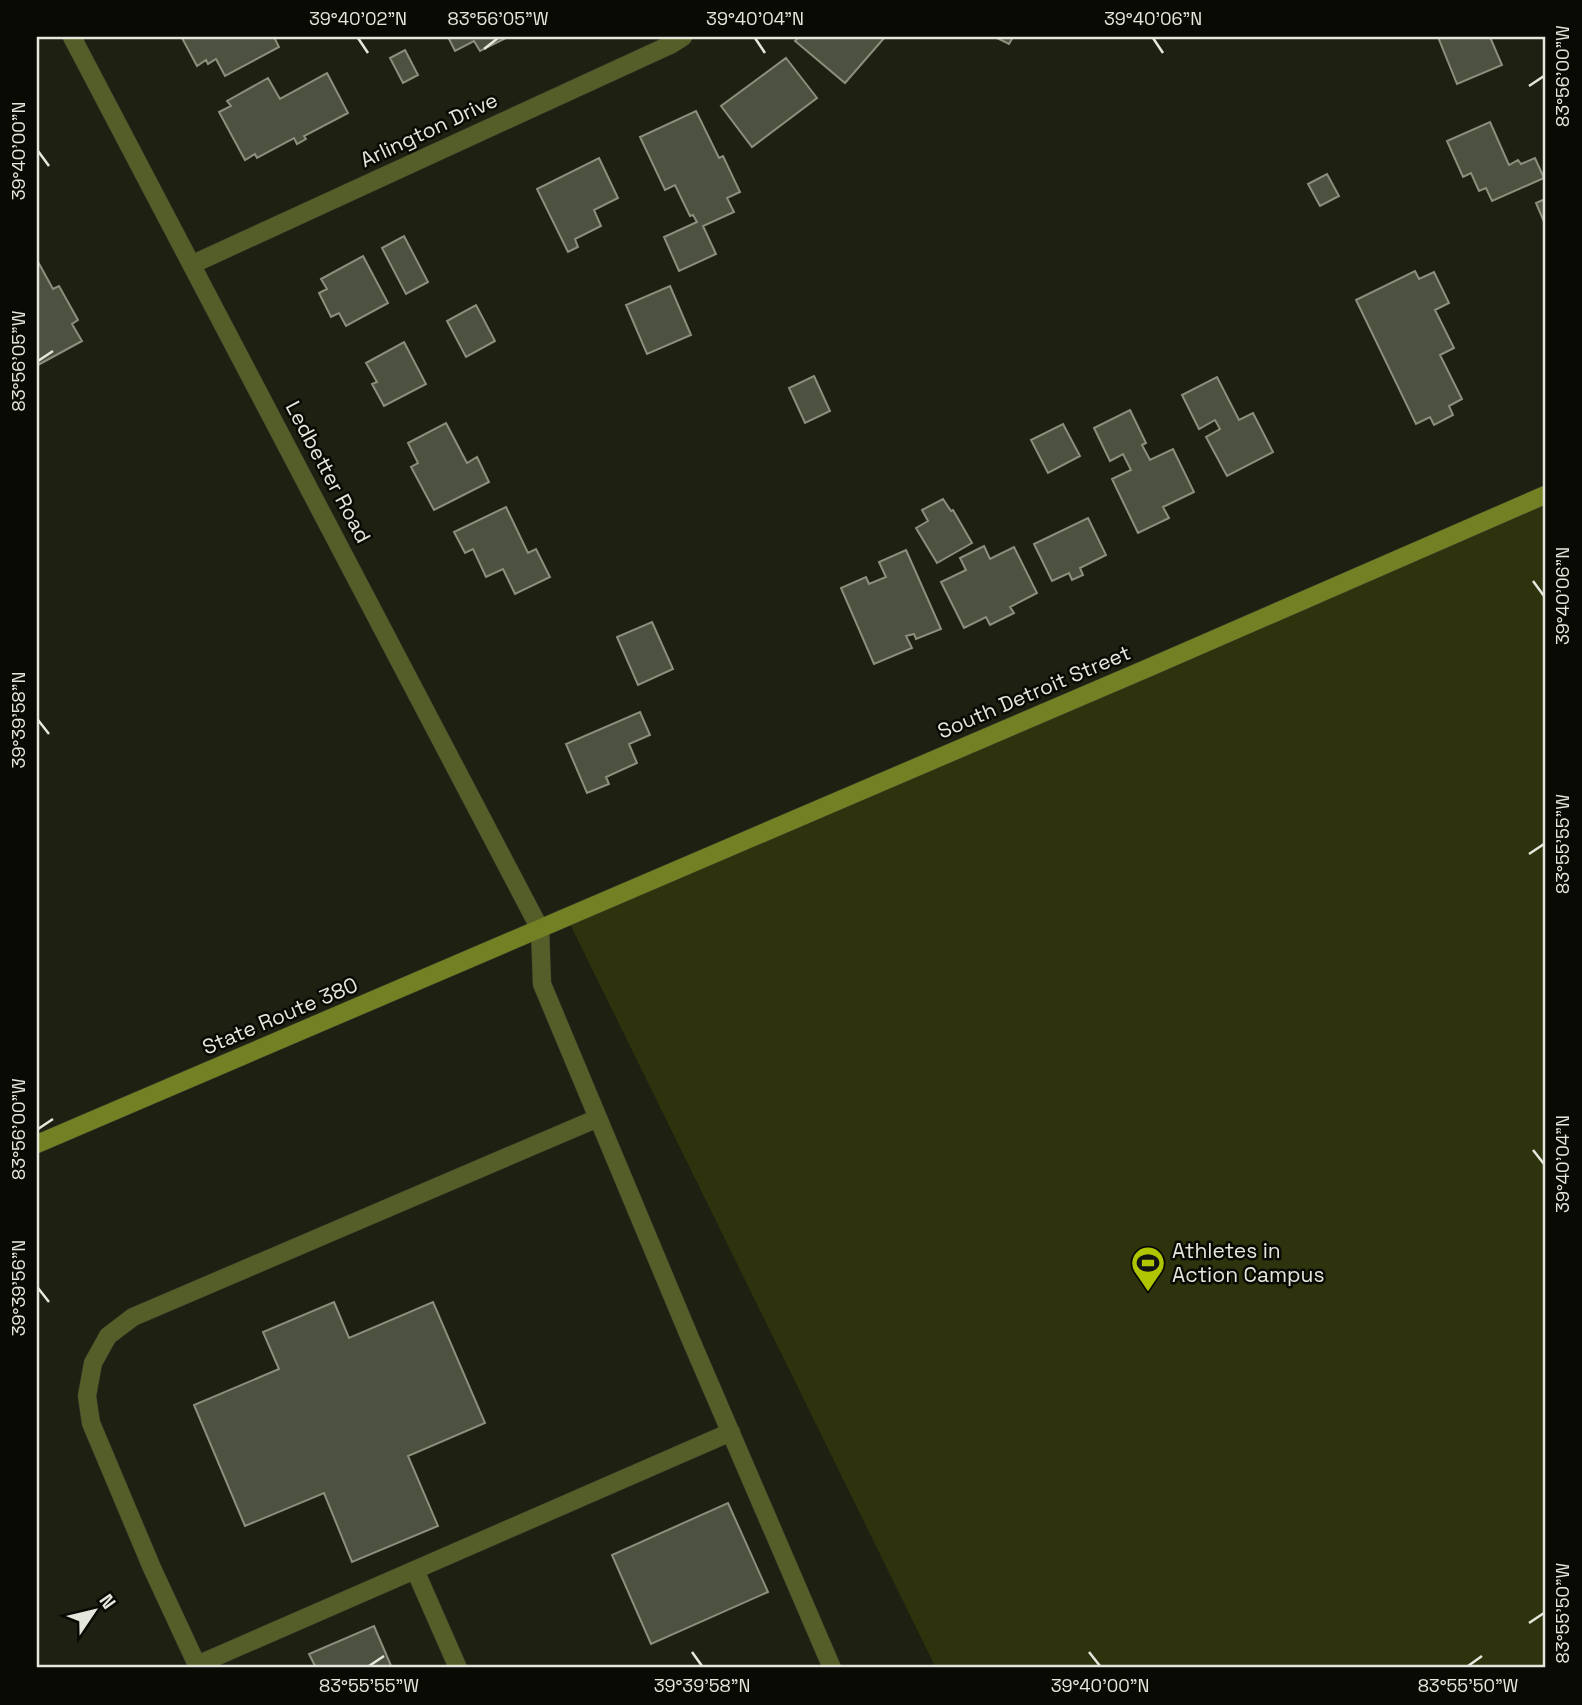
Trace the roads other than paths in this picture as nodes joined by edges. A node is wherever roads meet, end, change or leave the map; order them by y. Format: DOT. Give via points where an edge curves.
graph roads {
  1 [pos="72,37"];
  2 [pos="683,37"];
  3 [pos="194,264"];
  4 [pos="1545,495"];
  5 [pos="540,929"];
  6 [pos="598,1118"];
  7 [pos="37,1144"];
  8 [pos="731,1432"];
  9 [pos="415,1570"];
  10 [pos="458,1668"];
  11 [pos="832,1668"];
  1 -- 3 [label="street, Ledbetter Road"];
  2 -- 3 [label="street, Arlington Drive"];
  3 -- 5 [label="street, Ledbetter Road"];
  4 -- 5 [label="main road, South Detroit Street"];
  5 -- 6 [label="street" via="541,984"];
  5 -- 7 [label="main road, State Route 380"];
  6 -- 8 [label="street"];
  6 -- 9 [label="street" via="132,1317 108,1336 93,1363 87,1396 91,1423 197,1665"];
  8 -- 9 [label="street"];
  8 -- 11 [label="street"];
  9 -- 10 [label="street"];
}
